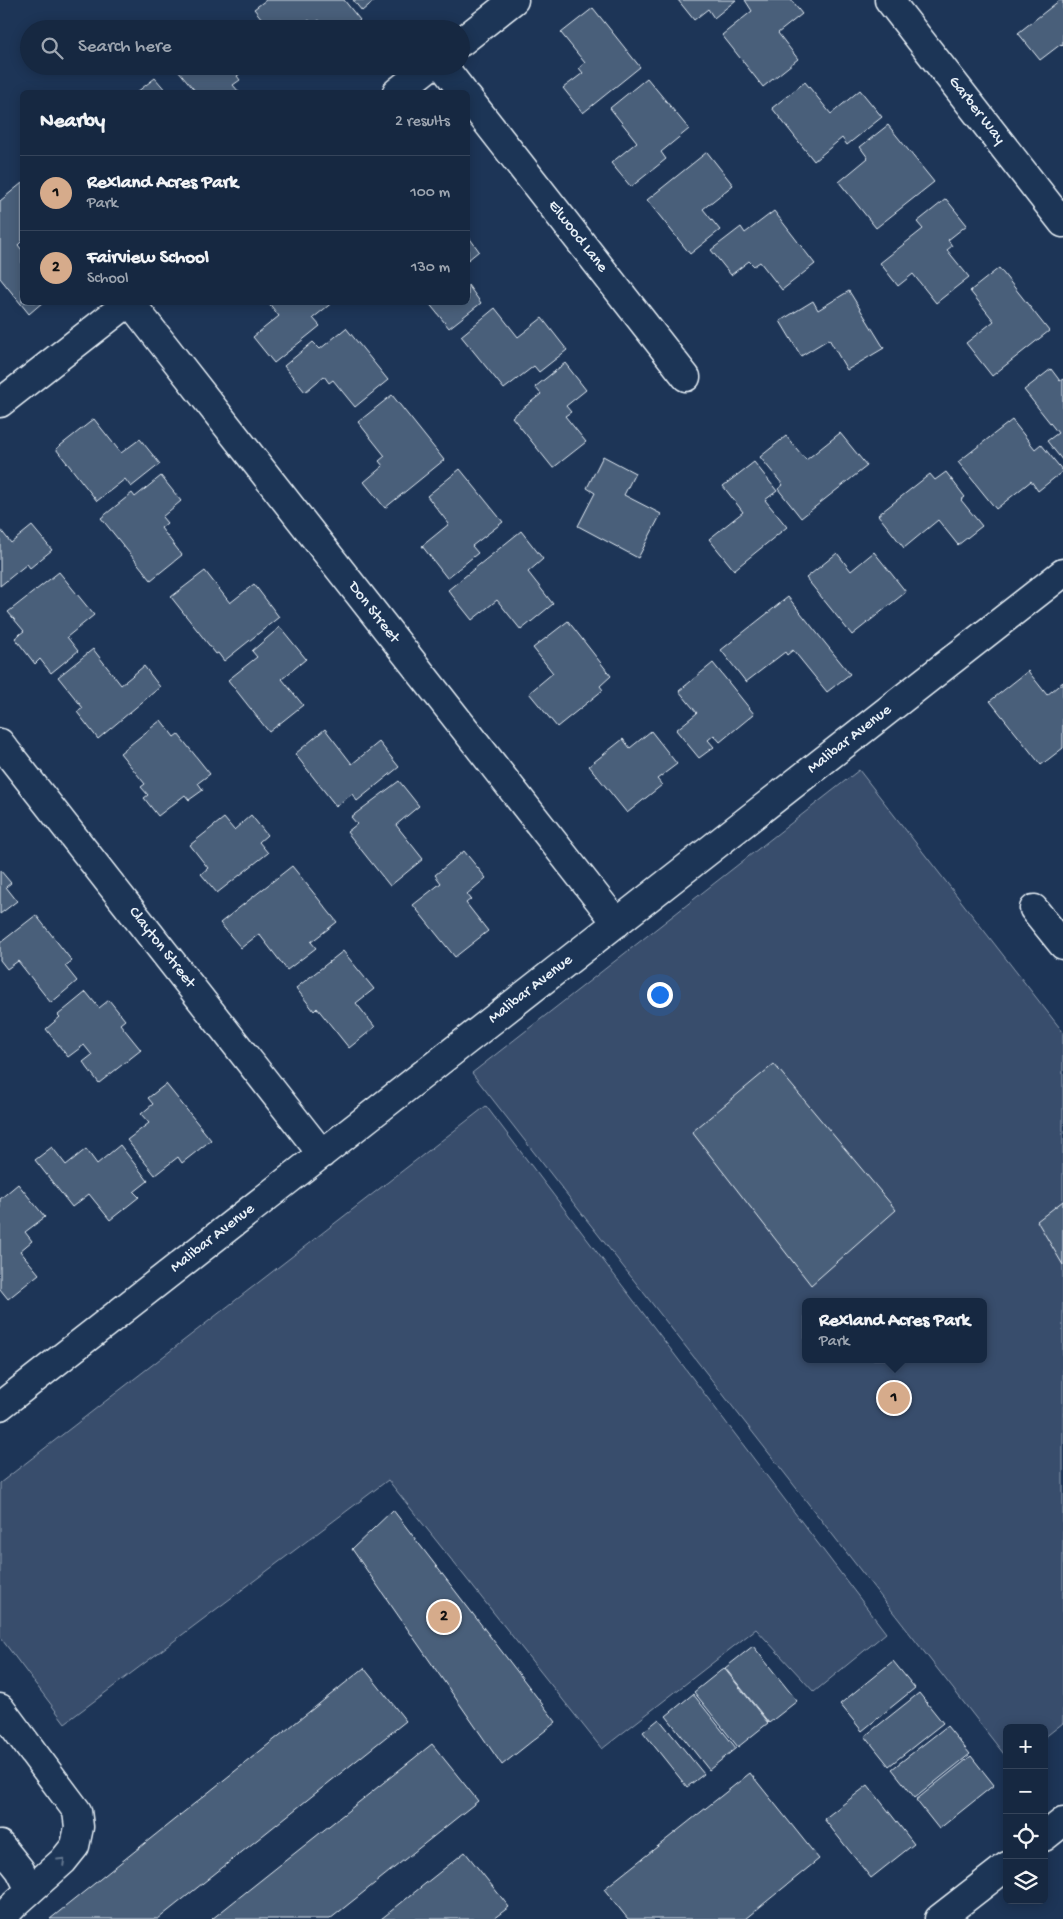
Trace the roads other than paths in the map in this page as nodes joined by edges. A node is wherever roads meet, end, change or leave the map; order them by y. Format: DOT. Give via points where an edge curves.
graph roads {
  1 [pos="514,0"];
  2 [pos="889,0"];
  3 [pos="470,35"];
  4 [pos="419,75"];
  5 [pos="450,75"];
  6 [pos="400,90"];
  7 [pos="461,90"];
  8 [pos="470,101"];
  9 [pos="1063,223"];
  10 [pos="125,305"];
  11 [pos="131,305"];
  12 [pos="686,377"];
  13 [pos="0,403"];
  14 [pos="1063,573"];
  15 [pos="0,742"];
  16 [pos="1034,909"];
  17 [pos="617,923"];
  18 [pos="1063,945"];
  19 [pos="322,1154"];
  20 [pos="0,1406"];
  21 [pos="0,1708"];
  22 [pos="1063,1822"];
  23 [pos="1048,1834"];
  24 [pos="0,1845"];
  25 [pos="1003,1869"];
  26 [pos="30,1890"];
  27 [pos="1,1919"];
  28 [pos="939,1919"];
  1 -- 3 [label="street"];
  2 -- 9 [label="street, Garber Way"];
  4 -- 6 [label="street"];
  5 -- 7 [label="street"];
  8 -- 12 [label="street, Elwood Lane"];
  10 -- 13 [label="street"];
  11 -- 17 [label="street, Don Street"];
  14 -- 17 [label="street, Malibar Avenue"];
  15 -- 19 [label="street, Clayton Street"];
  16 -- 18 [label="street"];
  17 -- 19 [label="street, Malibar Avenue"];
  19 -- 20 [label="street, Malibar Avenue"];
  26 -- 21 [label="street, one-way" via="76,1846 77,1812"];
  22 -- 23 [label="street"];
  24 -- 26 [label="street" via="20,1870"];
  25 -- 28 [label="street"];
  26 -- 27 [label="street"];
}
